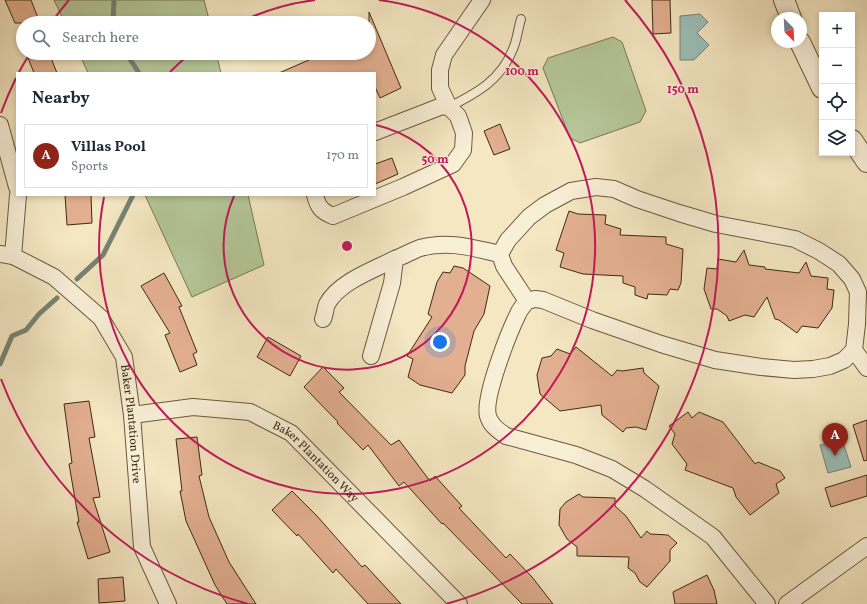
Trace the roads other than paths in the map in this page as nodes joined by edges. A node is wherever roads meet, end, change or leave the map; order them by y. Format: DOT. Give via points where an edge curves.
graph roads {
  1 [pos="482,0"];
  2 [pos="784,0"];
  3 [pos="789,12"];
  4 [pos="521,19"];
  5 [pos="803,48"];
  6 [pos="820,84"];
  7 [pos="450,107"];
  8 [pos="0,125"];
  9 [pos="376,132"];
  10 [pos="855,144"];
  11 [pos="867,162"];
  12 [pos="16,183"];
  13 [pos="18,196"];
  14 [pos="315,196"];
  15 [pos="500,254"];
  16 [pos="6,255"];
  17 [pos="395,260"];
  18 [pos="527,301"];
  19 [pos="324,319"];
  20 [pos="854,350"];
  21 [pos="371,356"];
  22 [pos="867,368"];
  23 [pos="132,415"];
  24 [pos="867,546"];
  25 [pos="168,604"];
  26 [pos="459,604"];
  27 [pos="767,604"];
  28 [pos="787,604"];
  1 -- 7 [label="street" via="444,55 440,70 440,88"];
  2 -- 3 [label="street"];
  4 -- 7 [label="lane" via="513,49 502,68 476,94"];
  5 -- 6 [label="street"];
  7 -- 9 [label="street" via="442,106"];
  7 -- 14 [label="street" via="458,116 464,133 463,150 453,164 333,216 323,212"];
  8 -- 12 [label="street"];
  10 -- 11 [label="street"];
  13 -- 16 [label="street"];
  15 -- 17 [label="street" via="441,244 420,248"];
  15 -- 18 [label="street" via="504,266"];
  15 -- 20 [label="street" via="508,240 529,217 545,205 571,192 596,187 614,189 650,204 716,224 795,239 839,264 852,279 858,292"];
  16 -- 23 [label="street, Baker Plantation Drive" via="54,277 101,318 124,357"];
  17 -- 19 [label="street" via="362,275 338,290 327,305"];
  17 -- 21 [label="street" via="392,283"];
  18 -- 20 [label="street" via="543,300 592,320 715,360 761,367 794,370 824,367 844,360"];
  18 -- 27 [label="street" via="518,313 496,370 487,408 492,424 506,436 576,455 612,469 646,488 713,537"];
  20 -- 22 [label="street"];
  23 -- 25 [label="street, Baker Plantation Drive" via="142,547"];
  23 -- 26 [label="street, Baker Plantation Way" via="193,407 250,412 291,433"];
  24 -- 28 [label="street"];
}
